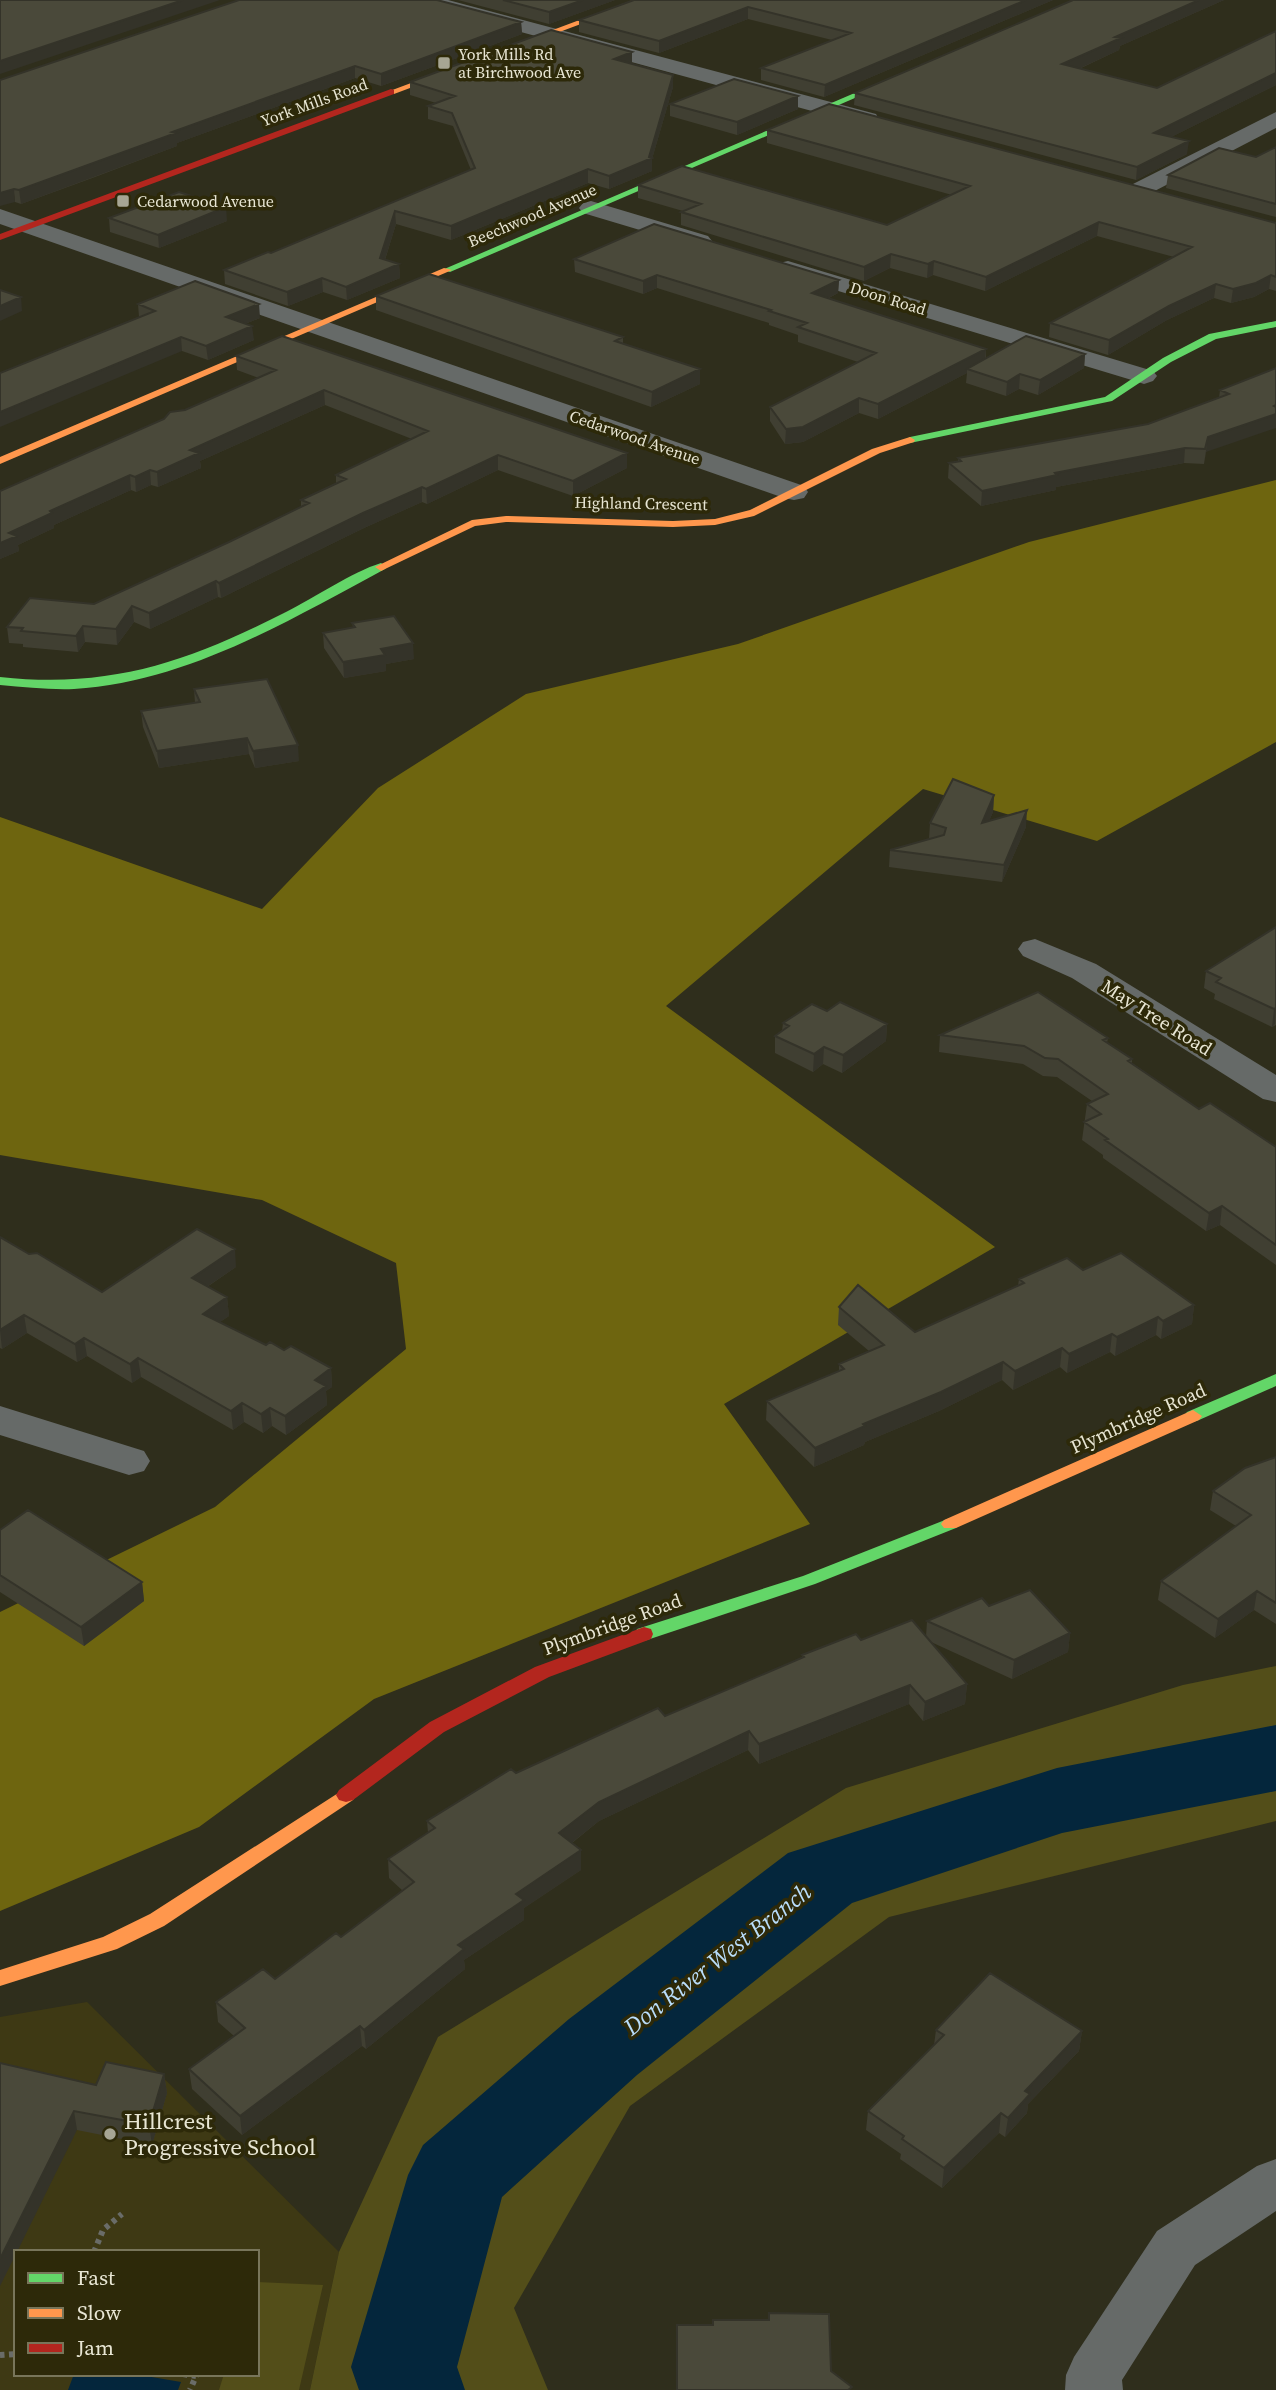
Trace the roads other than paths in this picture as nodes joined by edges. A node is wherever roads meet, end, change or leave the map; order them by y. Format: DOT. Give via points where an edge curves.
graph roads {
  1 [pos="425,0"];
  2 [pos="640,0"];
  3 [pos="549,34"];
  4 [pos="915,70"];
  5 [pos="828,108"];
  6 [pos="1276,120"];
  7 [pos="882,122"];
  8 [pos="1112,183"];
  9 [pos="1139,190"];
  10 [pos="1164,197"];
  11 [pos="591,208"];
  12 [pos="0,216"];
  13 [pos="30,226"];
  14 [pos="0,237"];
  15 [pos="720,247"];
  16 [pos="760,259"];
  17 [pos="1276,324"];
  18 [pos="317,327"];
  19 [pos="1144,376"];
  20 [pos="0,461"];
  21 [pos="794,492"];
  22 [pos="0,681"];
  23 [pos="1035,948"];
  24 [pos="1276,1091"];
  25 [pos="1276,1379"];
  26 [pos="0,1420"];
  27 [pos="129,1461"];
  28 [pos="0,1979"];
  29 [pos="1276,2182"];
  30 [pos="1094,2390"];
  1 -- 3 [label="street"];
  2 -- 3 [label="street, York Mills Road"];
  3 -- 5 [label="street"];
  3 -- 13 [label="street, York Mills Road"];
  4 -- 5 [label="street, Beechwood Avenue"];
  5 -- 7 [label="street"];
  5 -- 11 [label="street, Beechwood Avenue"];
  6 -- 9 [label="street"];
  8 -- 9 [label="street"];
  9 -- 10 [label="street"];
  11 -- 15 [label="street"];
  11 -- 18 [label="street, Beechwood Avenue"];
  12 -- 13 [label="street, Cedarwood Avenue"];
  13 -- 14 [label="street, York Mills Road"];
  13 -- 18 [label="street, Cedarwood Avenue"];
  16 -- 19 [label="street, Doon Road"];
  17 -- 19 [label="street, Highland Crescent" via="1213,336"];
  18 -- 20 [label="street, Beechwood Avenue"];
  18 -- 21 [label="street, Cedarwood Avenue"];
  19 -- 21 [label="street, Highland Crescent" via="1108,399 922,436 876,451"];
  21 -- 22 [label="street, Highland Crescent" via="754,513 715,522 506,519 471,523 235,644 159,671 74,685"];
  23 -- 24 [label="street, May Tree Road" via="1084,971"];
  25 -- 28 [label="street, Plymbridge Road" via="980,1512 809,1580 690,1617 542,1672 438,1727 341,1799 157,1920 110,1943"];
  26 -- 27 [label="street"];
  29 -- 30 [label="street" via="1176,2248 1094,2375"];
}
